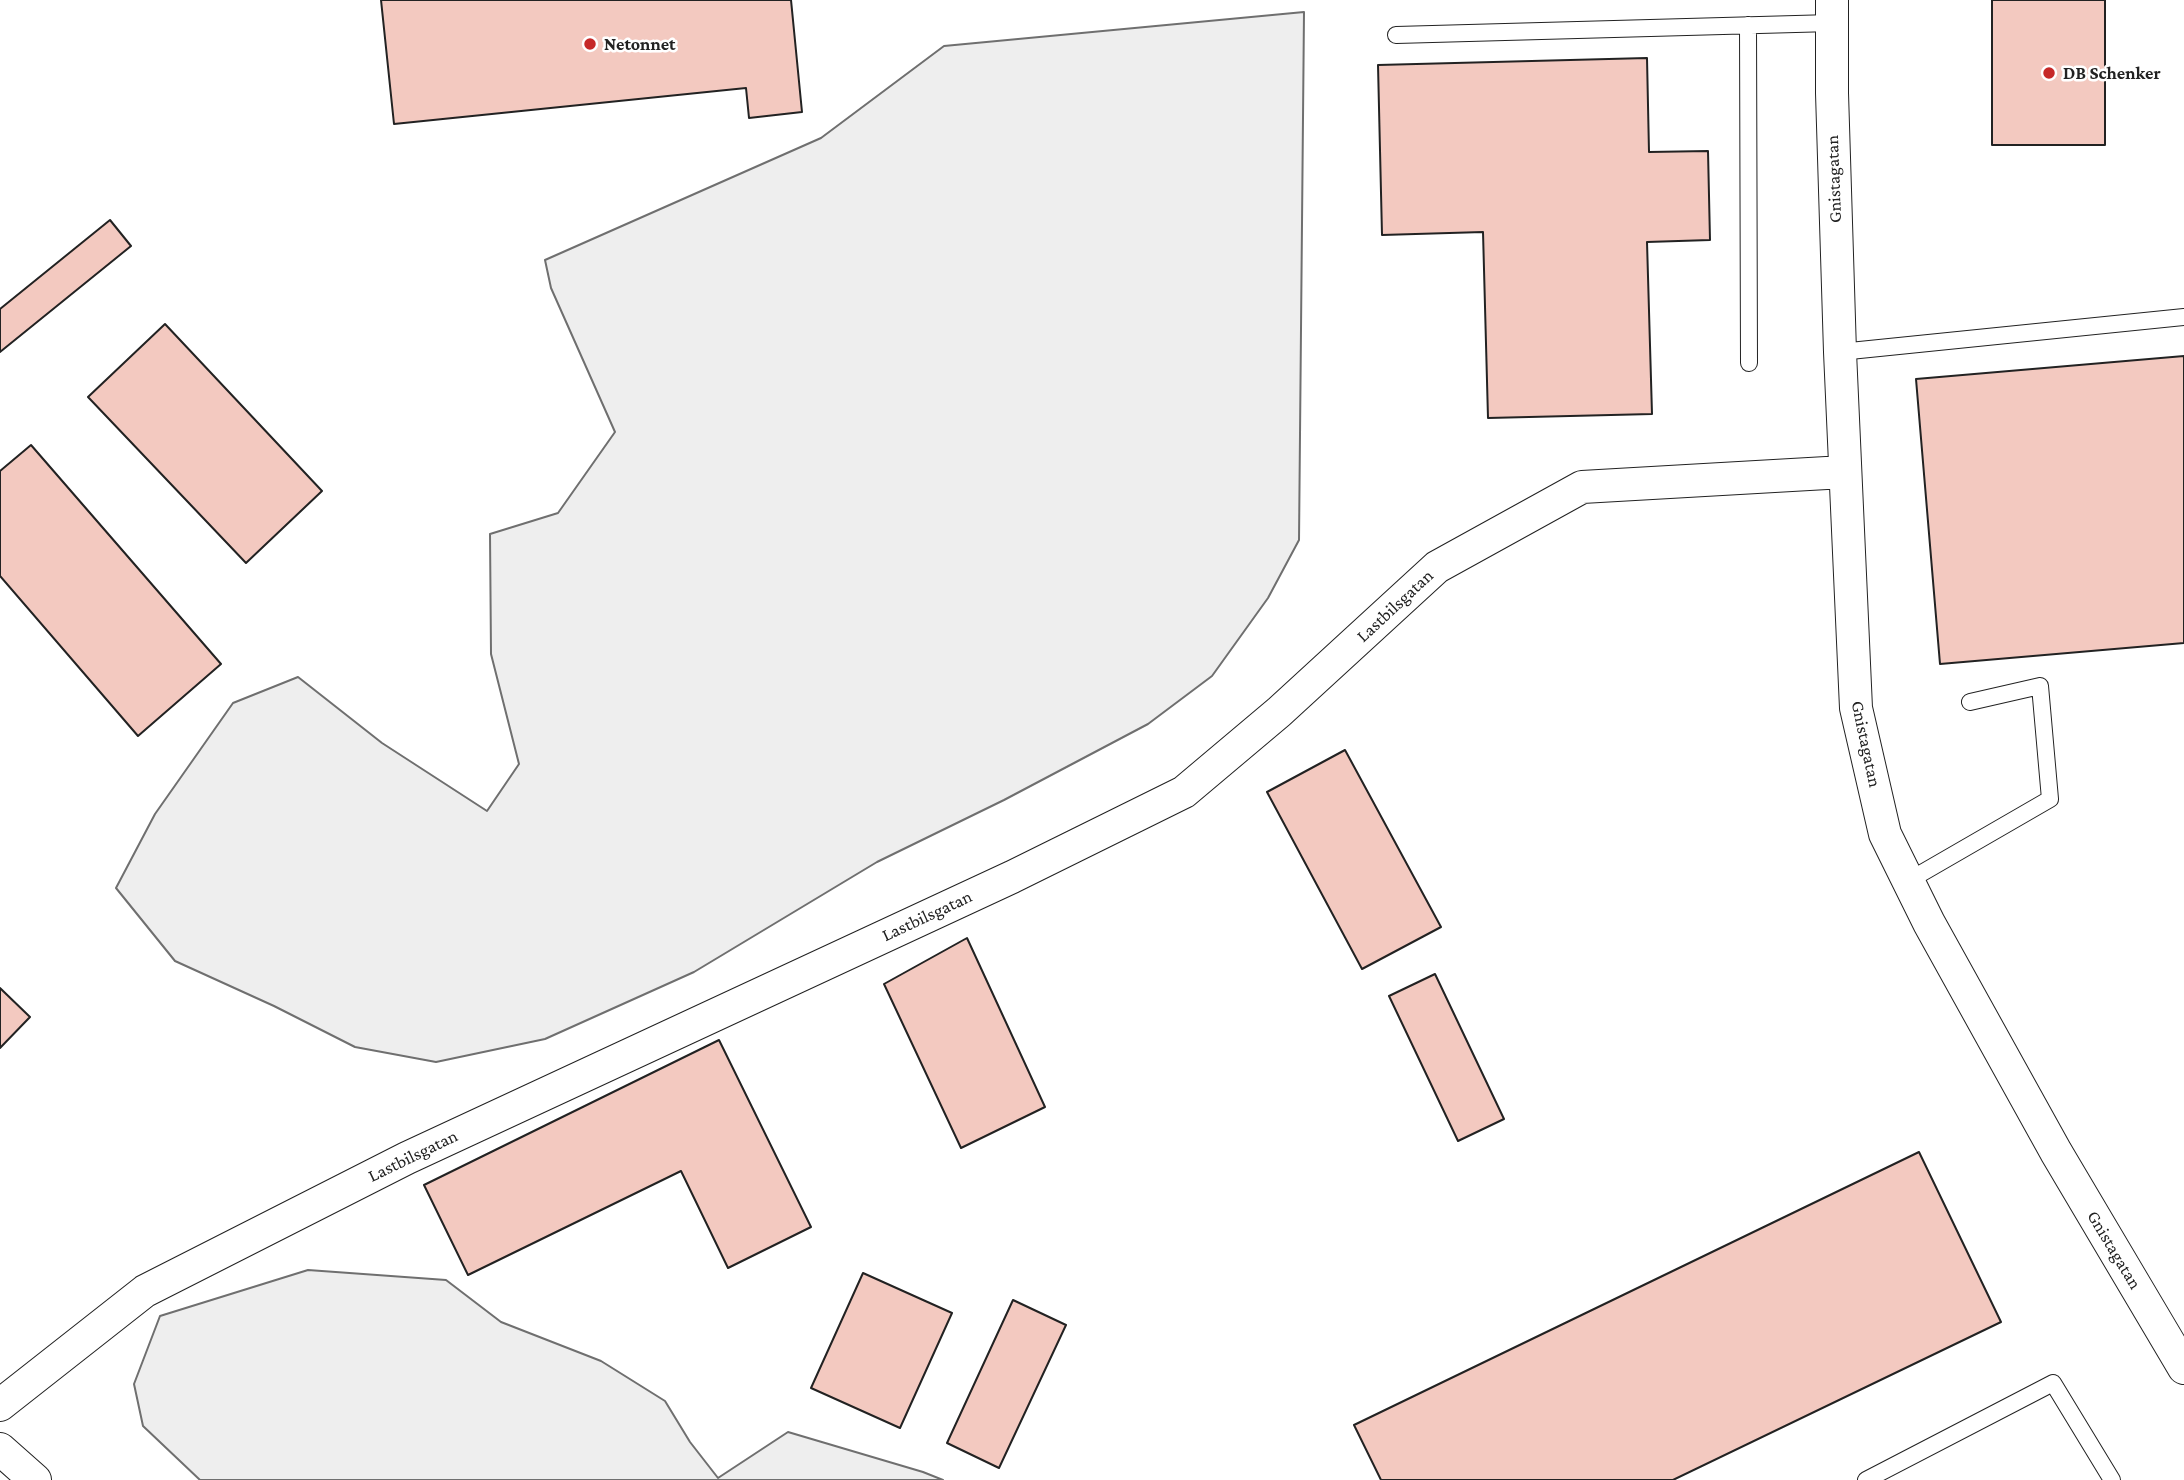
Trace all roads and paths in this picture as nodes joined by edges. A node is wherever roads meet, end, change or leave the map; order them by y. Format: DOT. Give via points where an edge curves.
graph roads {
  1 [pos="1832,11"];
  2 [pos="1748,25"];
  3 [pos="1395,35"];
  4 [pos="2184,317"];
  5 [pos="1840,352"];
  6 [pos="1749,363"];
  7 [pos="1844,472"];
  8 [pos="1970,702"];
  9 [pos="1908,880"];
  10 [pos="2184,1368"];
  11 [pos="0,1405"];
  12 [pos="0,1449"];
  13 [pos="36,1480"];
  14 [pos="1866,1480"];
  15 [pos="2112,1480"];
  1 -- 2 [label="lane"];
  1 -- 5 [label="street, Gnistagatan"];
  2 -- 3 [label="lane"];
  2 -- 6 [label="lane"];
  4 -- 5 [label="lane"];
  5 -- 7 [label="street, Gnistagatan"];
  7 -- 9 [label="street, Gnistagatan" via="1856,708 1885,834"];
  7 -- 11 [label="street, Lastbilsgatan" via="1582,487 1437,567 1184,792 1012,877 407,1158 145,1291"];
  8 -- 9 [label="lane" via="2040,686 2050,799"];
  9 -- 10 [label="street, Gnistagatan" via="2056,1152"];
  12 -- 13 [label="street"];
  14 -- 15 [label="lane" via="2053,1383"];
}
